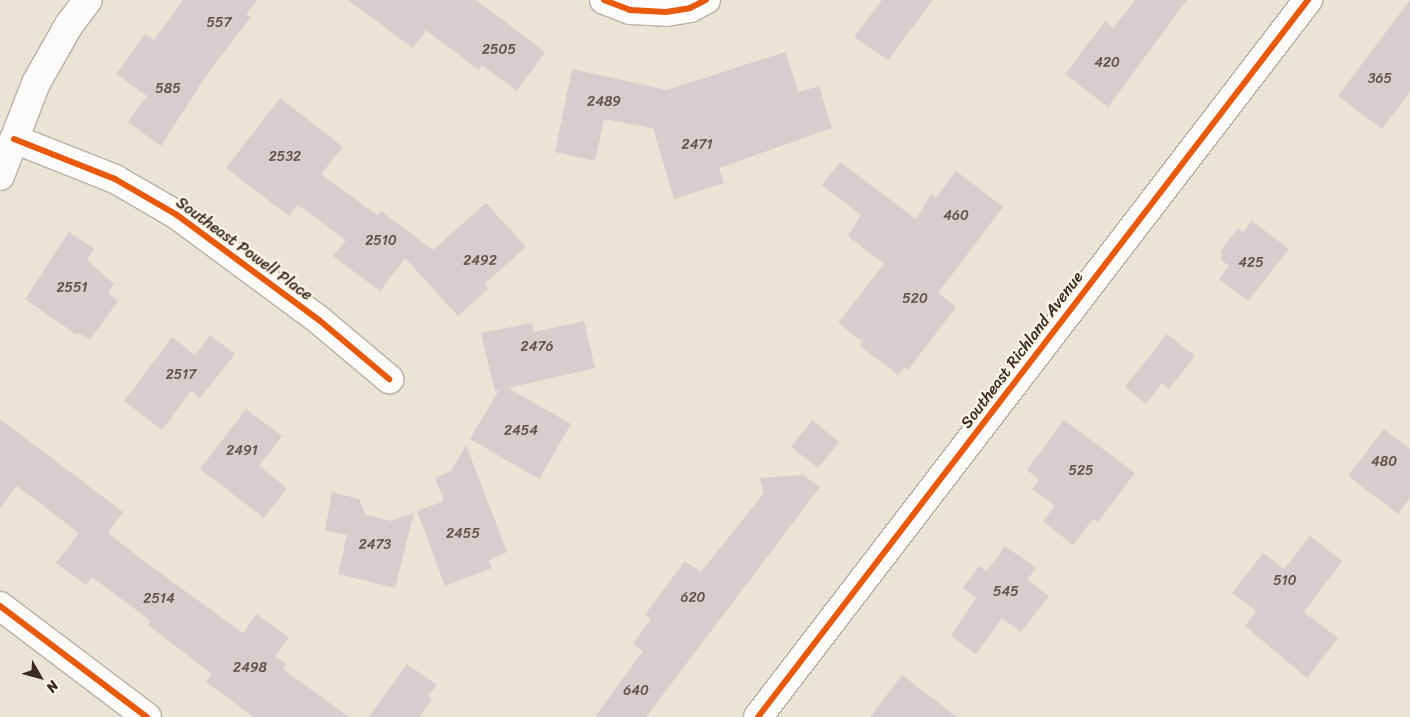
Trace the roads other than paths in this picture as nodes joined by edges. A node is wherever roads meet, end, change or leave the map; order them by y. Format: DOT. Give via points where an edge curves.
graph roads {
  1 [pos="88,0"];
  2 [pos="604,0"];
  3 [pos="706,0"];
  4 [pos="1308,0"];
  5 [pos="14,139"];
  6 [pos="0,176"];
  7 [pos="389,379"];
  8 [pos="0,606"];
  9 [pos="148,717"];
  10 [pos="758,717"];
  1 -- 5 [label="street" via="69,25 36,84"];
  2 -- 3 [label="street" via="630,10 666,12 690,8"];
  4 -- 10 [label="street, Southeast Richland Avenue"];
  5 -- 6 [label="street"];
  5 -- 7 [label="street, Southeast Powell Place" via="115,179 177,215 319,320"];
  8 -- 9 [label="street"];
}
